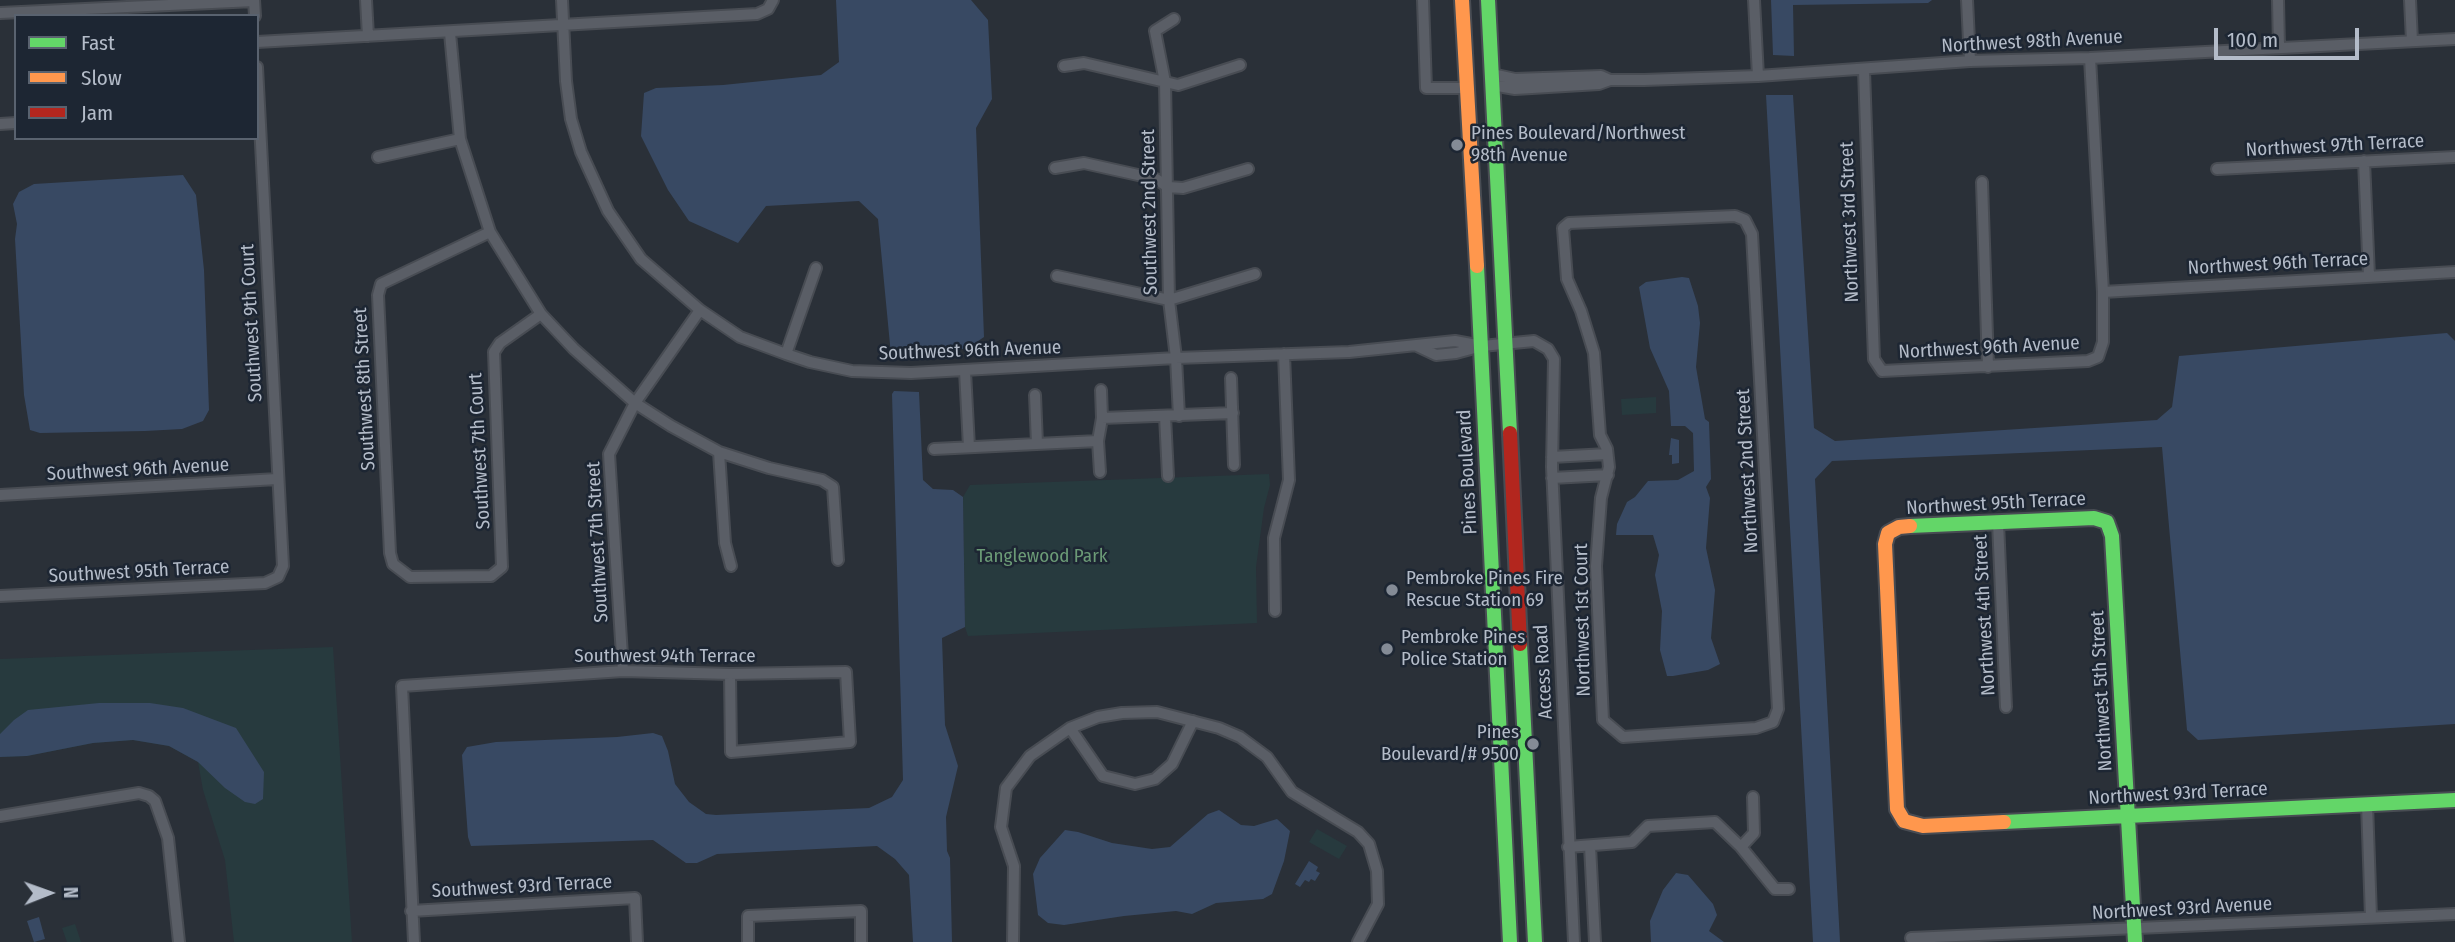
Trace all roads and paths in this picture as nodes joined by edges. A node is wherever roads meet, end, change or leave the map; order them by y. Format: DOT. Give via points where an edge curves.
graph roads {
  1 [pos="254,0"];
  2 [pos="366,0"];
  3 [pos="562,0"];
  4 [pos="1423,0"];
  5 [pos="1462,0"];
  6 [pos="1474,0"];
  7 [pos="1488,0"];
  8 [pos="1754,0"];
  9 [pos="1967,0"];
  10 [pos="2278,0"];
  11 [pos="2410,0"];
  12 [pos="770,4"];
  13 [pos="0,13"];
  14 [pos="1174,19"];
  15 [pos="564,26"];
  16 [pos="450,33"];
  17 [pos="368,36"];
  18 [pos="2455,39"];
  19 [pos="2412,41"];
  20 [pos="259,43"];
  21 [pos="2278,47"];
  22 [pos="2090,58"];
  23 [pos="1970,61"];
  24 [pos="1064,65"];
  25 [pos="1240,65"];
  26 [pos="1864,70"];
  27 [pos="1758,76"];
  28 [pos="1492,79"];
  29 [pos="1165,82"];
  30 [pos="1467,88"];
  31 [pos="259,129"];
  32 [pos="460,139"];
  33 [pos="378,157"];
  34 [pos="2455,157"];
  35 [pos="2364,161"];
  36 [pos="1055,168"];
  37 [pos="1248,169"];
  38 [pos="2217,169"];
  39 [pos="1982,182"];
  40 [pos="1168,187"];
  41 [pos="1499,212"];
  42 [pos="1569,223"];
  43 [pos="490,232"];
  44 [pos="816,268"];
  45 [pos="2455,272"];
  46 [pos="1255,274"];
  47 [pos="1057,276"];
  48 [pos="2369,276"];
  49 [pos="2103,292"];
  50 [pos="1169,300"];
  51 [pos="700,310"];
  52 [pos="541,314"];
  53 [pos="1506,344"];
  54 [pos="1482,346"];
  55 [pos="786,354"];
  56 [pos="1284,355"];
  57 [pos="1176,358"];
  58 [pos="1554,359"];
  59 [pos="1988,366"];
  60 [pos="965,371"];
  61 [pos="1882,371"];
  62 [pos="1231,377"];
  63 [pos="1101,390"];
  64 [pos="1035,395"];
  65 [pos="635,403"];
  66 [pos="1233,413"];
  67 [pos="1165,416"];
  68 [pos="1179,416"];
  69 [pos="1102,418"];
  70 [pos="1098,441"];
  71 [pos="1037,444"];
  72 [pos="969,447"];
  73 [pos="934,449"];
  74 [pos="719,452"];
  75 [pos="1607,454"];
  76 [pos="1552,457"];
  77 [pos="1234,466"];
  78 [pos="1100,472"];
  79 [pos="1608,475"];
  80 [pos="1168,476"];
  81 [pos="1552,478"];
  82 [pos="277,479"];
  83 [pos="0,495"];
  84 [pos="1998,522"];
  85 [pos="2107,522"];
  86 [pos="838,560"];
  87 [pos="731,566"];
  88 [pos="502,567"];
  89 [pos="278,577"];
  90 [pos="0,596"];
  91 [pos="1518,604"];
  92 [pos="1494,605"];
  93 [pos="1275,611"];
  94 [pos="623,671"];
  95 [pos="730,674"];
  96 [pos="2006,706"];
  97 [pos="1193,721"];
  98 [pos="1606,726"];
  99 [pos="1070,728"];
  100 [pos="1754,797"];
  101 [pos="2455,800"];
  102 [pos="2367,804"];
  103 [pos="0,816"];
  104 [pos="2128,816"];
  105 [pos="1904,821"];
  106 [pos="1590,846"];
  107 [pos="1568,847"];
  108 [pos="1741,847"];
  109 [pos="1788,889"];
  110 [pos="411,911"];
  111 [pos="2455,914"];
  112 [pos="2371,918"];
  113 [pos="2135,936"];
  114 [pos="1911,938"];
  115 [pos="180,942"];
  116 [pos="414,942"];
  117 [pos="637,942"];
  118 [pos="748,942"];
  119 [pos="861,942"];
  120 [pos="1013,942"];
  121 [pos="1358,942"];
  122 [pos="1510,942"];
  123 [pos="1535,942"];
  124 [pos="1574,942"];
  125 [pos="1595,942"];
  1 -- 13 [label="street"];
  2 -- 17 [label="street"];
  3 -- 15 [label="street"];
  4 -- 30 [label="street" via="1426,88"];
  5 -- 30 [label="main road, Pines Boulevard"];
  6 -- 28 [label="main road" via="1477,59 1481,75"];
  7 -- 28 [label="main road"];
  8 -- 27 [label="street"];
  9 -- 23 [label="street"];
  10 -- 21 [label="street"];
  11 -- 19 [label="street"];
  12 -- 15 [label="street" via="757,14"];
  14 -- 29 [label="street, Southwest 2nd Street" via="1155,31"];
  15 -- 16 [label="street"];
  15 -- 51 [label="street, Southwest 96th Avenue" via="571,119 608,211 641,259"];
  16 -- 17 [label="street"];
  16 -- 32 [label="street"];
  17 -- 20 [label="street"];
  18 -- 19 [label="street, Northwest 98th Avenue"];
  19 -- 21 [label="street, Northwest 98th Avenue"];
  21 -- 22 [label="street, Northwest 98th Avenue"];
  22 -- 23 [label="street, Northwest 98th Avenue"];
  22 -- 49 [label="street"];
  23 -- 26 [label="street, Northwest 98th Avenue"];
  24 -- 29 [label="street" via="1084,63"];
  25 -- 29 [label="street" via="1178,85"];
  26 -- 27 [label="street, Northwest 98th Avenue"];
  26 -- 61 [label="street, Northwest 3rd Street" via="1874,359"];
  27 -- 28 [label="street, Northwest 98th Avenue" via="1610,80 1516,89"];
  28 -- 41 [label="main road"];
  29 -- 40 [label="street, Southwest 2nd Street"];
  30 -- 41 [label="main road" via="1477,93 1482,103 1488,174"];
  30 -- 54 [label="main road, Pines Boulevard"];
  31 -- 82 [label="street, Southwest 9th Court"];
  32 -- 33 [label="street"];
  32 -- 43 [label="street"];
  34 -- 35 [label="street, Northwest 97th Terrace"];
  35 -- 38 [label="street, Northwest 97th Terrace"];
  35 -- 48 [label="street"];
  36 -- 40 [label="street" via="1084,163 1156,179"];
  37 -- 40 [label="street" via="1183,188"];
  39 -- 59 [label="street"];
  40 -- 50 [label="street, Southwest 2nd Street"];
  41 -- 53 [label="main road"];
  42 -- 75 [label="street, Northwest 1st Court" via="1563,228 1567,279 1594,353 1600,435"];
  42 -- 98 [label="street, Northwest 2nd Street" via="1735,216 1745,220 1752,234 1778,709 1773,722 1756,728 1623,737"];
  43 -- 52 [label="street"];
  43 -- 88 [label="street, Southwest 8th Street" via="381,284 378,295 393,564 410,577 491,576"];
  44 -- 55 [label="street"];
  45 -- 48 [label="street, Northwest 96th Terrace"];
  46 -- 50 [label="street"];
  47 -- 50 [label="street"];
  48 -- 49 [label="street, Northwest 96th Terrace"];
  49 -- 59 [label="street, Northwest 96th Avenue" via="2103,342 2098,357"];
  50 -- 57 [label="street, Southwest 2nd Street"];
  51 -- 55 [label="street, Southwest 96th Avenue" via="740,337"];
  51 -- 65 [label="street, Southwest 7th Street"];
  52 -- 65 [label="street"];
  52 -- 88 [label="street, Southwest 7th Court" via="494,352"];
  53 -- 54 [label="street, Southwest 96th Avenue"];
  53 -- 58 [label="street, Southwest 96th Avenue" via="1534,341"];
  53 -- 91 [label="main road"];
  54 -- 56 [label="street, Southwest 96th Avenue" via="1436,355 1414,345"];
  54 -- 92 [label="main road, Pines Boulevard"];
  55 -- 60 [label="street, Southwest 96th Avenue" via="852,371"];
  56 -- 57 [label="street, Southwest 96th Avenue"];
  56 -- 93 [label="street" via="1289,480 1274,538"];
  57 -- 60 [label="street, Southwest 96th Avenue"];
  57 -- 68 [label="street, Southwest 2nd Street"];
  58 -- 76 [label="street, Access Road"];
  59 -- 61 [label="street, Northwest 96th Avenue"];
  60 -- 72 [label="street"];
  62 -- 66 [label="street"];
  63 -- 69 [label="street"];
  64 -- 71 [label="street"];
  65 -- 74 [label="street"];
  65 -- 94 [label="street, Southwest 7th Street" via="609,454"];
  66 -- 68 [label="street"];
  66 -- 77 [label="street"];
  67 -- 68 [label="street"];
  67 -- 69 [label="street"];
  67 -- 80 [label="street"];
  69 -- 70 [label="street"];
  70 -- 71 [label="street"];
  70 -- 78 [label="street"];
  71 -- 72 [label="street"];
  72 -- 73 [label="street"];
  74 -- 86 [label="street" via="834,487"];
  74 -- 87 [label="street" via="725,543"];
  75 -- 76 [label="street"];
  75 -- 79 [label="street, Northwest 1st Court"];
  76 -- 81 [label="street, Access Road"];
  79 -- 81 [label="street"];
  79 -- 98 [label="street, Northwest 1st Court" via="1601,498 1596,566"];
  81 -- 107 [label="street, Access Road"];
  82 -- 83 [label="street, Southwest 96th Avenue"];
  82 -- 89 [label="street, Southwest 9th Court" via="283,566"];
  84 -- 85 [label="main road, Northwest 95th Terrace" via="2094,518"];
  84 -- 96 [label="street, Northwest 4th Street"];
  84 -- 105 [label="main road, Northwest 95th Terrace" via="1899,527 1888,533 1897,809"];
  85 -- 104 [label="main road, Northwest 5th Street" via="2112,536"];
  89 -- 90 [label="street, Southwest 95th Terrace" via="265,583"];
  91 -- 92 [label="street"];
  91 -- 123 [label="main road"];
  92 -- 122 [label="main road, Pines Boulevard"];
  94 -- 95 [label="street, Southwest 94th Terrace"];
  94 -- 110 [label="street, Southwest 94th Terrace" via="401,686"];
  95 -- 95 [label="street, Southwest 94th Terrace" via="731,752 850,742 846,672"];
  97 -- 99 [label="street" via="1157,712 1122,713"];
  97 -- 99 [label="street" via="1172,764 1155,779 1135,784 1103,776"];
  97 -- 121 [label="street" via="1251,745 1267,757 1292,792 1358,832 1369,844 1377,871 1378,904"];
  99 -- 120 [label="street" via="1030,756 1006,788 1001,827 1014,866"];
  100 -- 108 [label="street" via="1754,833"];
  101 -- 102 [label="main road, Northwest 93rd Terrace"];
  102 -- 104 [label="main road, Northwest 93rd Terrace"];
  102 -- 112 [label="street"];
  103 -- 115 [label="street" via="139,793 149,796 169,838"];
  104 -- 105 [label="main road, Northwest 93rd Terrace" via="1923,826"];
  104 -- 113 [label="main road, Northwest 5th Street"];
  106 -- 107 [label="street"];
  106 -- 108 [label="street" via="1632,842 1648,827 1715,822"];
  106 -- 125 [label="street"];
  107 -- 124 [label="street, Access Road"];
  108 -- 109 [label="street" via="1775,889"];
  110 -- 116 [label="street"];
  110 -- 117 [label="street, Southwest 93rd Terrace" via="635,898"];
  111 -- 112 [label="street, Northwest 93rd Avenue"];
  112 -- 113 [label="street, Northwest 93rd Avenue"];
  113 -- 114 [label="street, Northwest 93rd Avenue"];
  118 -- 119 [label="street" via="748,916 861,911"];
}
